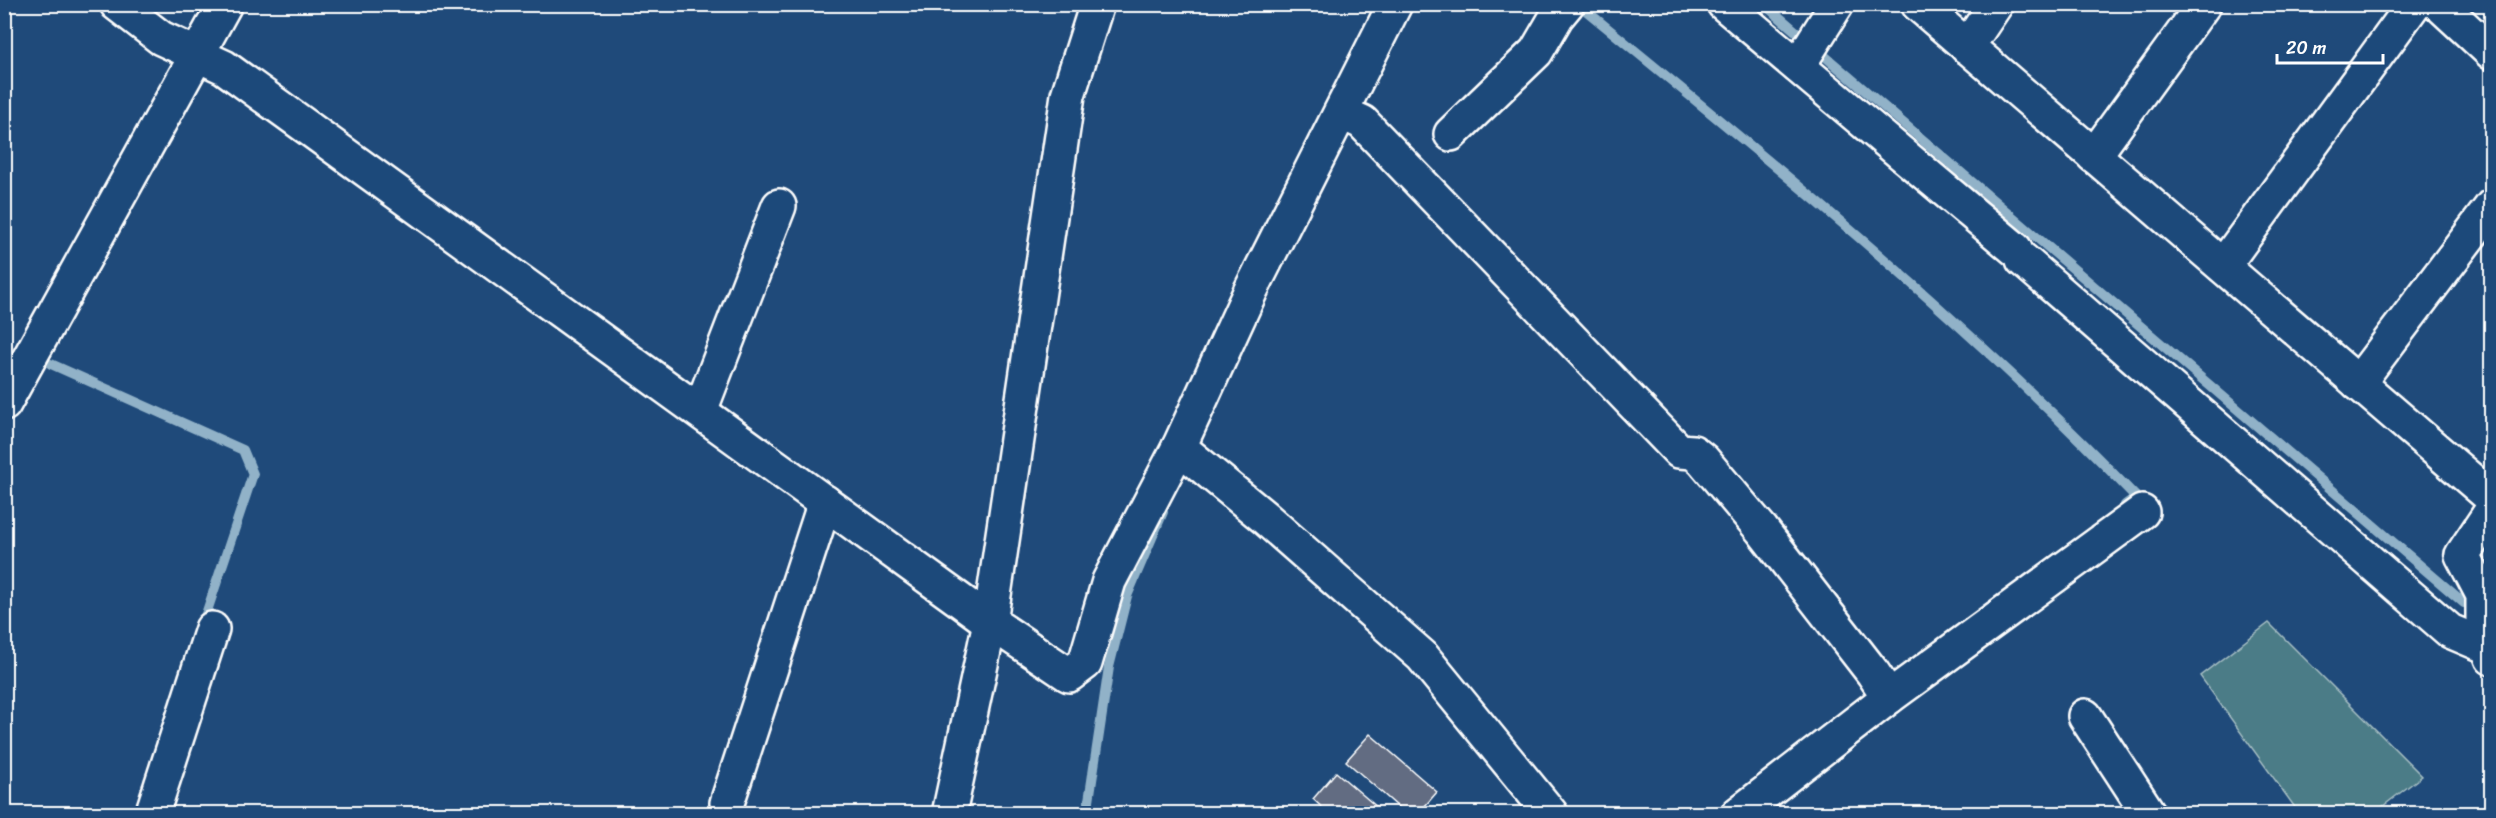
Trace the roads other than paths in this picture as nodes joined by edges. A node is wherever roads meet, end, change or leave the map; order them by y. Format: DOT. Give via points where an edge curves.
graph roads {
  1 [pos="117,4"];
  2 [pos="225,4"];
  3 [pos="1097,4"];
  4 [pos="1395,4"];
  5 [pos="1567,4"];
  6 [pos="1724,4"];
  7 [pos="1837,4"];
  8 [pos="1918,4"];
  9 [pos="1996,4"];
  10 [pos="2204,4"];
  11 [pos="2414,4"];
  12 [pos="2439,4"];
  13 [pos="1967,47"];
  14 [pos="1807,51"];
  15 [pos="2492,54"];
  16 [pos="197,56"];
  17 [pos="1350,116"];
  18 [pos="1451,134"];
  19 [pos="2094,156"];
  20 [pos="779,206"];
  21 [pos="2492,206"];
  22 [pos="2223,266"];
  23 [pos="2358,383"];
  24 [pos="4,404"];
  25 [pos="700,411"];
  26 [pos="1187,453"];
  27 [pos="2492,498"];
  28 [pos="825,502"];
  29 [pos="2492,510"];
  30 [pos="2142,512"];
  31 [pos="990,622"];
  32 [pos="212,629"];
  33 [pos="2490,653"];
  34 [pos="1883,689"];
  35 [pos="2085,716"];
  36 [pos="727,803"];
  37 [pos="152,813"];
  38 [pos="949,813"];
  39 [pos="1551,813"];
  40 [pos="1738,813"];
  41 [pos="2150,813"];
  1 -- 16 [label="street" via="161,38"];
  2 -- 16 [label="street"];
  3 -- 31 [label="street" via="1068,94"];
  4 -- 17 [label="street"];
  5 -- 18 [label="street" via="1536,52"];
  6 -- 14 [label="street"];
  7 -- 14 [label="street"];
  8 -- 13 [label="street"];
  9 -- 13 [label="street"];
  10 -- 19 [label="street"];
  11 -- 22 [label="street"];
  12 -- 15 [label="street"];
  13 -- 19 [label="street"];
  14 -- 33 [label="street" via="2019,255 2450,631"];
  16 -- 24 [label="street"];
  16 -- 25 [label="street" via="224,67"];
  17 -- 26 [label="street" via="1251,290"];
  17 -- 34 [label="street" via="1362,122 1679,451 1693,452 1703,460 1762,530"];
  19 -- 22 [label="street"];
  20 -- 25 [label="street"];
  21 -- 23 [label="street"];
  22 -- 23 [label="street"];
  23 -- 27 [label="street"];
  25 -- 28 [label="street"];
  26 -- 31 [label="street" via="1109,581 1085,663 1069,675"];
  26 -- 39 [label="street" via="1422,656"];
  28 -- 31 [label="street"];
  28 -- 36 [label="street"];
  29 -- 33 [label="street" via="2462,555 2483,595 2483,632"];
  30 -- 34 [label="street"];
  31 -- 38 [label="street"];
  32 -- 37 [label="street"];
  34 -- 40 [label="street"];
  35 -- 41 [label="street"];
}
